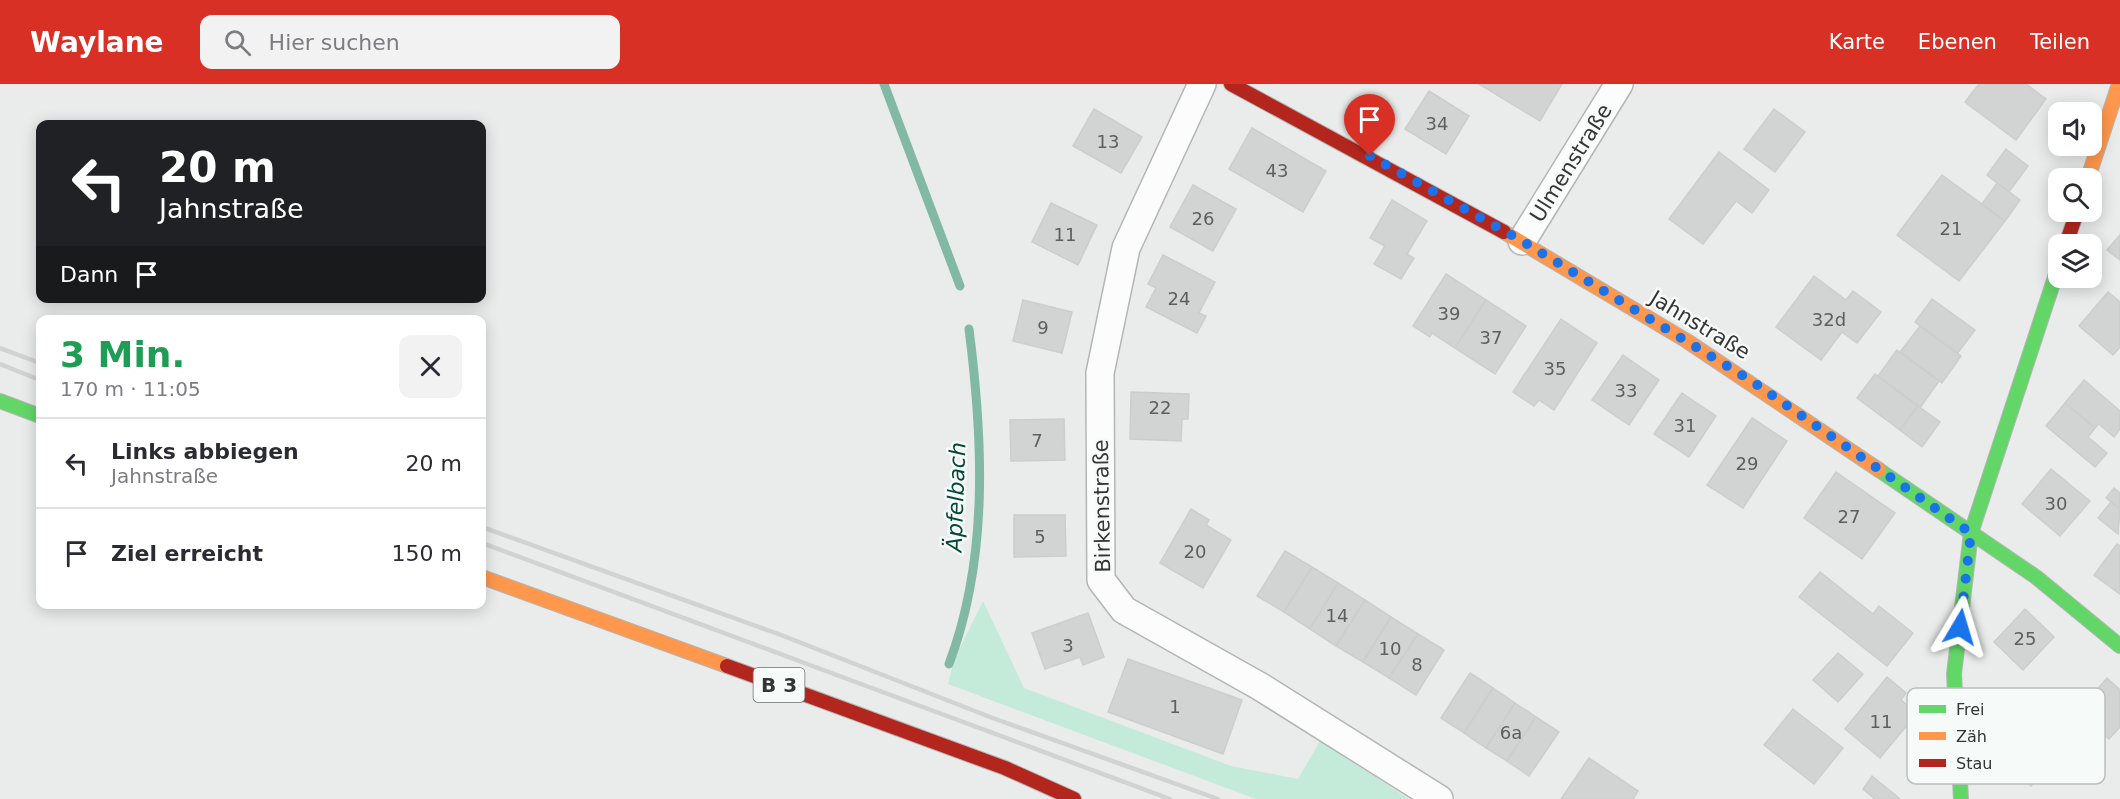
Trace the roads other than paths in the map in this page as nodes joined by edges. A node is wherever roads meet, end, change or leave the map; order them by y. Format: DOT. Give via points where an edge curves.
graph roads {
  1 [pos="1202,84"];
  2 [pos="1231,84"];
  3 [pos="1619,84"];
  4 [pos="2119,84"];
  5 [pos="2091,168"];
  6 [pos="1522,241"];
  7 [pos="2051,288"];
  8 [pos="0,401"];
  9 [pos="36,414"];
  10 [pos="1971,533"];
  11 [pos="486,578"];
  12 [pos="2120,645"];
  13 [pos="1955,688"];
  14 [pos="1960,784"];
  15 [pos="1074,799"];
  16 [pos="1439,799"];
  17 [pos="1961,799"];
  1 -- 16 [label="street, Birkenstraße" via="1126,248 1102,362 1101,580 1124,610 1261,687"];
  2 -- 6 [label="street, Jahnstraße"];
  3 -- 6 [label="street, Ulmenstraße"];
  4 -- 5 [label="street"];
  6 -- 10 [label="street, Jahnstraße" via="1750,380"];
  7 -- 10 [label="street"];
  8 -- 9 [label="street"];
  10 -- 12 [label="street, Jahnstraße" via="2035,574"];
  10 -- 13 [label="street"];
  11 -- 15 [label="street, B 3" via="1005,768"];
  14 -- 17 [label="street"];
}
